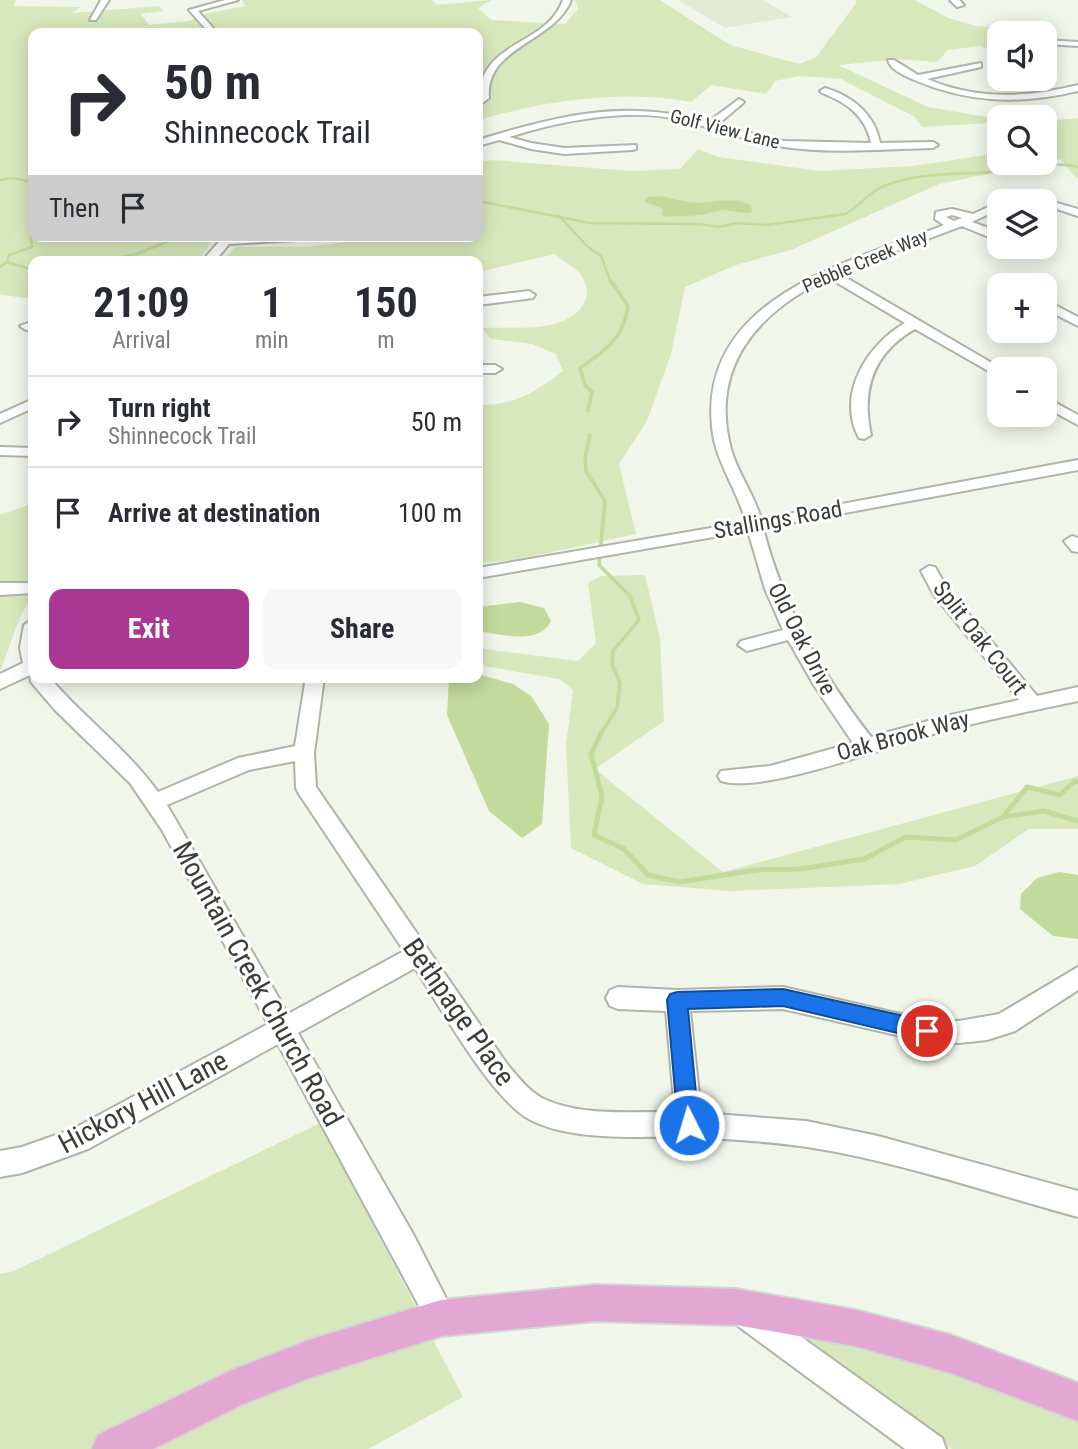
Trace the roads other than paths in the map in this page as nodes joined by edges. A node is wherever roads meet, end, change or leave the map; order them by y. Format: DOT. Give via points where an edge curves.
graph roads {
  1 [pos="105,0"];
  2 [pos="234,0"];
  3 [pos="567,0"];
  4 [pos="93,18"];
  5 [pos="209,28"];
  6 [pos="1057,43"];
  7 [pos="1078,44"];
  8 [pos="891,62"];
  9 [pos="978,65"];
  10 [pos="918,78"];
  11 [pos="1078,88"];
  12 [pos="825,91"];
  13 [pos="483,99"];
  14 [pos="739,102"];
  15 [pos="710,125"];
  16 [pos="498,136"];
  17 [pos="483,141"];
  18 [pos="933,145"];
  19 [pos="876,146"];
  20 [pos="632,147"];
  21 [pos="1057,205"];
  22 [pos="987,210"];
  23 [pos="1078,213"];
  24 [pos="963,221"];
  25 [pos="987,233"];
  26 [pos="224,242"];
  27 [pos="212,256"];
  28 [pos="831,274"];
  29 [pos="530,295"];
  30 [pos="483,300"];
  31 [pos="1057,310"];
  32 [pos="1078,322"];
  33 [pos="915,323"];
  34 [pos="987,366"];
  35 [pos="483,369"];
  36 [pos="495,369"];
  37 [pos="28,405"];
  38 [pos="1057,408"];
  39 [pos="1060,410"];
  40 [pos="1057,411"];
  41 [pos="0,419"];
  42 [pos="1078,421"];
  43 [pos="864,435"];
  44 [pos="0,451"];
  45 [pos="28,452"];
  46 [pos="1078,466"];
  47 [pos="754,524"];
  48 [pos="929,571"];
  49 [pos="483,572"];
  50 [pos="28,588"];
  51 [pos="0,589"];
  52 [pos="794,633"];
  53 [pos="747,645"];
  54 [pos="28,669"];
  55 [pos="0,682"];
  56 [pos="43,683"];
  57 [pos="314,683"];
  58 [pos="1078,694"];
  59 [pos="1032,703"];
  60 [pos="866,745"];
  61 [pos="304,752"];
  62 [pos="728,776"];
  63 [pos="155,802"];
  64 [pos="418,955"];
  65 [pos="1078,977"];
  66 [pos="618,998"];
  67 [pos="677,1000"];
  68 [pos="283,1029"];
  69 [pos="689,1125"];
  70 [pos="0,1164"];
  71 [pos="1078,1204"];
  72 [pos="736,1307"];
  73 [pos="441,1318"];
  74 [pos="1078,1402"];
  75 [pos="113,1449"];
  76 [pos="931,1449"];
  1 -- 4 [label="street"];
  2 -- 5 [label="street" via="193,10"];
  3 -- 13 [label="street" via="560,16 496,65 485,79"];
  6 -- 7 [label="street"];
  8 -- 10 [label="street"];
  9 -- 10 [label="street"];
  10 -- 11 [label="street" via="958,93 1001,100 1040,98"];
  12 -- 19 [label="street" via="864,115"];
  14 -- 15 [label="street"];
  15 -- 16 [label="street, Golf View Lane" via="671,115 632,113 549,121"];
  15 -- 19 [label="street, Golf View Lane" via="784,144"];
  16 -- 17 [label="street, Golf View Lane"];
  16 -- 20 [label="street" via="560,150"];
  18 -- 19 [label="street, Golf View Lane"];
  21 -- 23 [label="street"];
  22 -- 24 [label="street, Pebble Creek Way"];
  24 -- 25 [label="street"];
  24 -- 28 [label="street, Pebble Creek Way"];
  26 -- 27 [label="street"];
  28 -- 33 [label="street"];
  28 -- 47 [label="street, Pebble Creek Way" via="760,315 727,360 717,409 718,431"];
  29 -- 30 [label="street"];
  31 -- 32 [label="street"];
  33 -- 34 [label="street"];
  33 -- 43 [label="street" via="887,343 864,373 859,414"];
  35 -- 36 [label="street"];
  37 -- 41 [label="street"];
  38 -- 39 [label="street"];
  39 -- 40 [label="street"];
  39 -- 42 [label="street"];
  44 -- 45 [label="street"];
  46 -- 47 [label="street, Stallings Road"];
  47 -- 49 [label="street, Stallings Road"];
  47 -- 52 [label="street, Old Oak Drive" via="765,565"];
  48 -- 59 [label="street, Split Oak Court" via="940,591"];
  50 -- 51 [label="street"];
  52 -- 53 [label="street"];
  52 -- 60 [label="street, Old Oak Drive"];
  54 -- 55 [label="street"];
  56 -- 63 [label="street, Mountain Creek Church Road"];
  57 -- 61 [label="street, Bethpage Place"];
  58 -- 59 [label="street, Oak Brook Way"];
  59 -- 60 [label="street, Oak Brook Way"];
  60 -- 62 [label="street, Oak Brook Way" via="770,774"];
  61 -- 63 [label="street" via="257,758"];
  61 -- 64 [label="street, Bethpage Place" via="304,774 312,798"];
  63 -- 68 [label="street, Mountain Creek Church Road"];
  64 -- 68 [label="street, Hickory Hill Lane"];
  64 -- 69 [label="street, Bethpage Place" via="498,1072 538,1110 584,1123"];
  65 -- 67 [label="street" via="1006,1023 959,1032 927,1031 783,998"];
  66 -- 67 [label="street"];
  67 -- 69 [label="street"];
  68 -- 70 [label="street, Hickory Hill Lane" via="79,1140"];
  68 -- 73 [label="street, Mountain Creek Church Road"];
  69 -- 71 [label="street, Bethpage Place" via="826,1138"];
  72 -- 73 [label="main road" via="596,1303"];
  72 -- 74 [label="main road" via="855,1328 951,1354"];
  72 -- 76 [label="street"];
  73 -- 75 [label="main road" via="312,1358 232,1389"];
}
